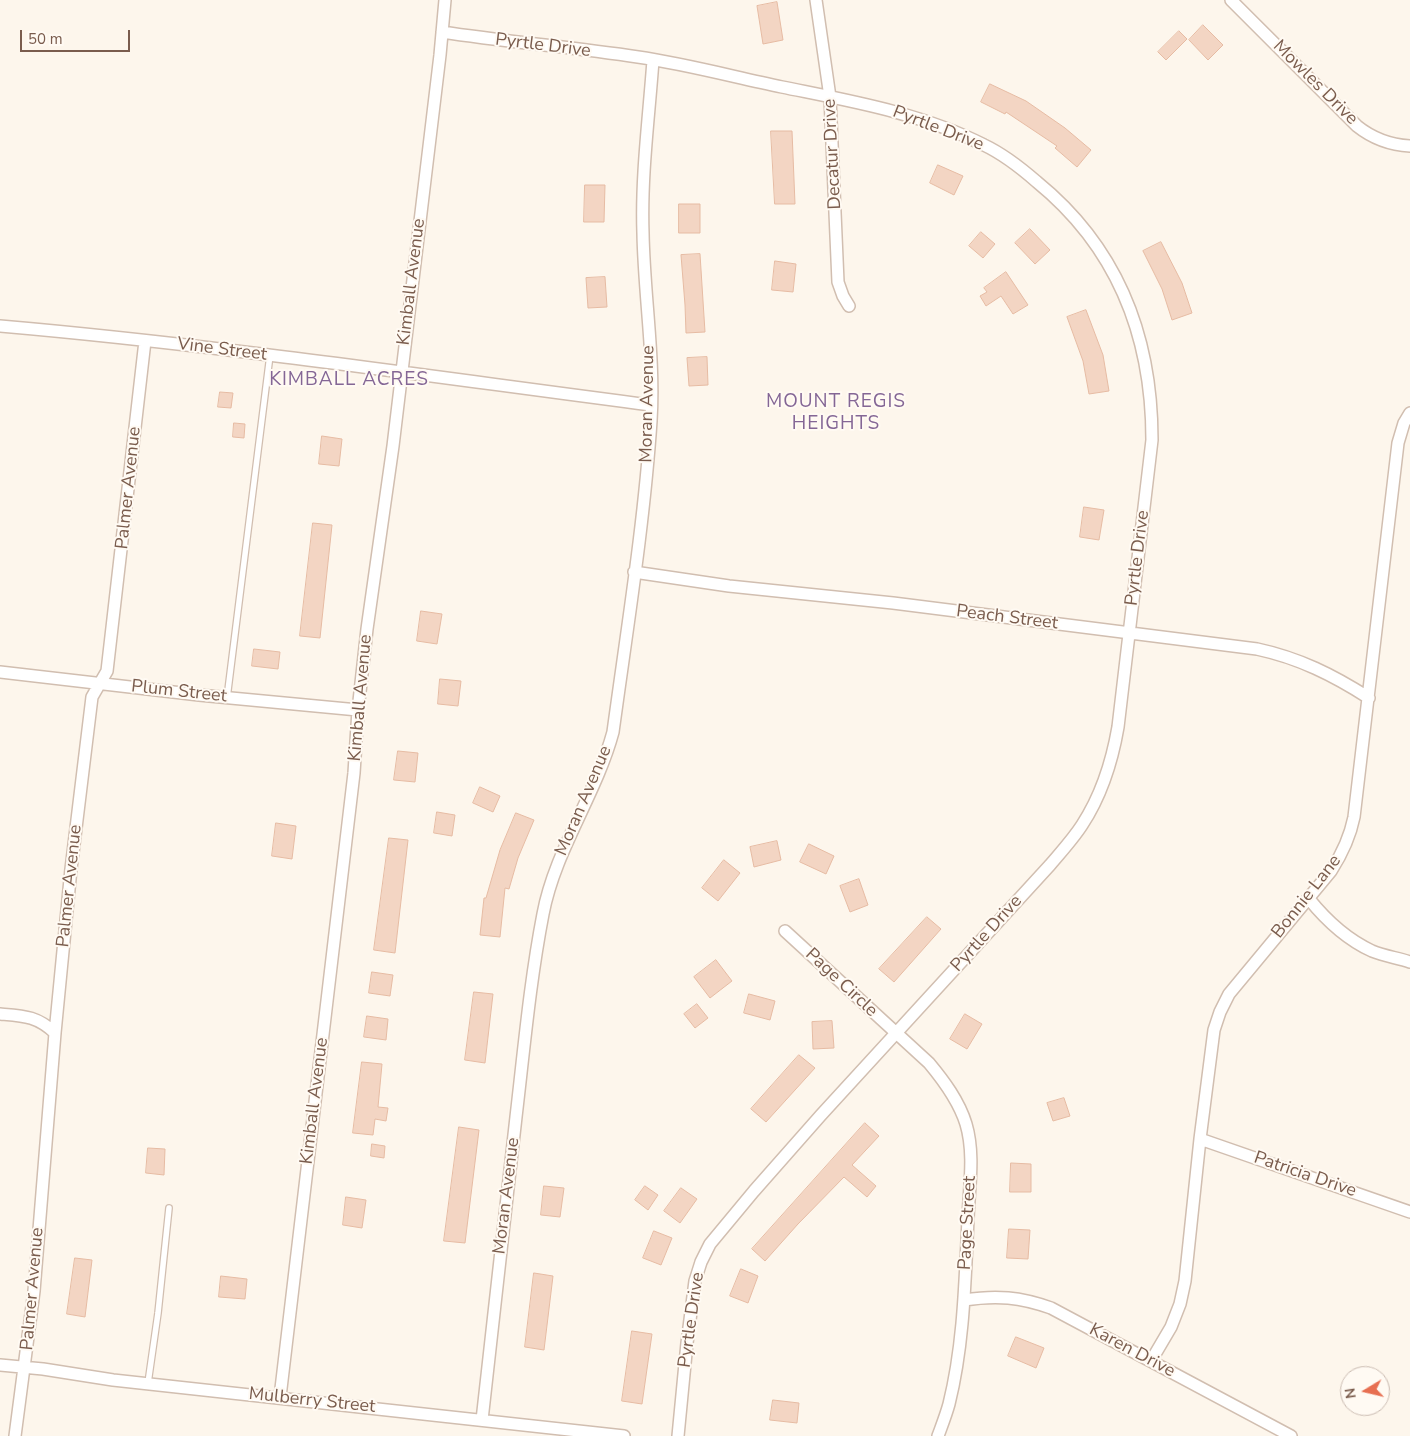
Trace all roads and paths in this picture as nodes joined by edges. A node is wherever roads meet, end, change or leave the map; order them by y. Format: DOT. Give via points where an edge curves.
graph roads {
  1 [pos="445,0"];
  2 [pos="816,0"];
  3 [pos="1231,0"];
  4 [pos="442,32"];
  5 [pos="653,60"];
  6 [pos="830,97"];
  7 [pos="1410,146"];
  8 [pos="848,306"];
  9 [pos="0,326"];
  10 [pos="146,341"];
  11 [pos="270,355"];
  12 [pos="402,371"];
  13 [pos="651,405"];
  14 [pos="1410,413"];
  15 [pos="634,572"];
  16 [pos="1129,633"];
  17 [pos="0,672"];
  18 [pos="100,683"];
  19 [pos="227,698"];
  20 [pos="1368,698"];
  21 [pos="358,710"];
  22 [pos="1309,899"];
  23 [pos="785,931"];
  24 [pos="1410,962"];
  25 [pos="0,1014"];
  26 [pos="55,1033"];
  27 [pos="896,1034"];
  28 [pos="1200,1139"];
  29 [pos="169,1208"];
  30 [pos="1410,1212"];
  31 [pos="964,1300"];
  32 [pos="1151,1361"];
  33 [pos="0,1365"];
  34 [pos="26,1367"];
  35 [pos="148,1383"];
  36 [pos="280,1397"];
  37 [pos="482,1420"];
  38 [pos="15,1436"];
  39 [pos="624,1436"];
  40 [pos="678,1436"];
  41 [pos="938,1436"];
  42 [pos="1291,1436"];
  1 -- 4 [label="street, Kimball Avenue"];
  2 -- 6 [label="street, Decatur Drive"];
  3 -- 7 [label="street, Mowles Drive" via="1364,132"];
  4 -- 5 [label="street, Pyrtle Drive"];
  4 -- 12 [label="street, Kimball Avenue"];
  5 -- 6 [label="street, Pyrtle Drive"];
  5 -- 13 [label="street, Moran Avenue" via="643,195"];
  6 -- 8 [label="street, Decatur Drive" via="838,282"];
  6 -- 16 [label="street, Pyrtle Drive" via="903,114 985,145 999,154 1056,197 1078,219 1122,288 1138,332 1152,408 1152,440"];
  9 -- 10 [label="street, Vine Street"];
  10 -- 11 [label="street, Vine Street"];
  10 -- 18 [label="street, Palmer Avenue" via="107,671"];
  11 -- 12 [label="street, Vine Street"];
  11 -- 19 [label="lane"];
  12 -- 13 [label="street, Vine Street"];
  12 -- 21 [label="street, Kimball Avenue"];
  13 -- 15 [label="street, Moran Avenue"];
  14 -- 20 [label="street, Bonnie Lane" via="1398,442"];
  15 -- 16 [label="street, Peach Street"];
  15 -- 37 [label="street, Moran Avenue" via="611,740 559,860 543,914 527,1020"];
  16 -- 20 [label="street, Peach Street" via="1279,654 1338,678"];
  16 -- 27 [label="street, Pyrtle Drive" via="1114,749 1103,784 1082,826"];
  17 -- 18 [label="street, Plum Street"];
  18 -- 19 [label="street, Plum Street"];
  18 -- 26 [label="street, Palmer Avenue" via="92,697"];
  19 -- 21 [label="street, Plum Street"];
  20 -- 22 [label="street, Bonnie Lane" via="1351,831 1332,871"];
  21 -- 36 [label="street, Kimball Avenue" via="354,773"];
  22 -- 24 [label="street" via="1333,924 1370,950"];
  22 -- 28 [label="street, Bonnie Lane" via="1229,994 1220,1012 1214,1030"];
  23 -- 27 [label="street, Page Circle"];
  25 -- 26 [label="street" via="34,1018"];
  26 -- 34 [label="street, Palmer Avenue"];
  27 -- 31 [label="street, Page Street" via="945,1082 966,1123 971,1155"];
  27 -- 40 [label="street, Pyrtle Drive" via="710,1244 695,1281"];
  28 -- 30 [label="street, Patricia Drive"];
  28 -- 32 [label="street, Bonnie Lane" via="1180,1304"];
  29 -- 35 [label="lane"];
  31 -- 32 [label="street, Karen Drive" via="1001,1297 1030,1301 1051,1308"];
  31 -- 41 [label="street, Page Street" via="956,1373"];
  32 -- 42 [label="street, Karen Drive"];
  33 -- 34 [label="street, Mulberry Street"];
  34 -- 35 [label="street, Mulberry Street"];
  34 -- 38 [label="street, Palmer Avenue"];
  35 -- 36 [label="street, Mulberry Street"];
  36 -- 37 [label="street, Mulberry Street"];
  37 -- 39 [label="street, Mulberry Street"];
}
